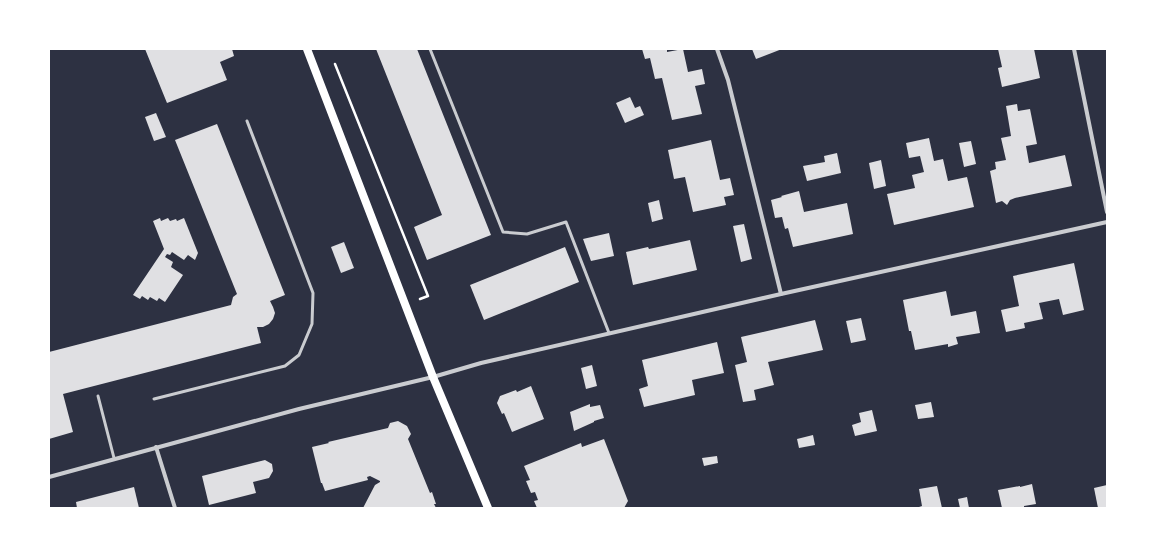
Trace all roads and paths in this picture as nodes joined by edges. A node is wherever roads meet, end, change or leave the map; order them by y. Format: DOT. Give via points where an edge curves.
graph roads {
  1 [pos="307,49"];
  2 [pos="430,49"];
  3 [pos="716,49"];
  4 [pos="1074,49"];
  5 [pos="335,64"];
  6 [pos="247,121"];
  7 [pos="1107,212"];
  8 [pos="1107,222"];
  9 [pos="781,294"];
  10 [pos="405,305"];
  11 [pos="609,333"];
  12 [pos="433,377"];
  13 [pos="98,396"];
  14 [pos="154,399"];
  15 [pos="156,447"];
  16 [pos="114,458"];
  17 [pos="49,477"];
  18 [pos="175,508"];
  19 [pos="488,508"];
  1 -- 10 [label="main road"];
  2 -- 11 [label="lane" via="504,232 527,234 566,222"];
  3 -- 9 [label="street" via="728,80"];
  4 -- 7 [label="street"];
  5 -- 10 [label="path" via="428,296"];
  6 -- 14 [label="lane" via="313,293 312,324 299,355 285,366"];
  8 -- 9 [label="street"];
  9 -- 11 [label="street"];
  10 -- 12 [label="main road"];
  11 -- 12 [label="street"];
  12 -- 15 [label="street"];
  12 -- 19 [label="main road"];
  13 -- 16 [label="lane"];
  15 -- 16 [label="street"];
  15 -- 18 [label="street"];
  16 -- 17 [label="street"];
}
